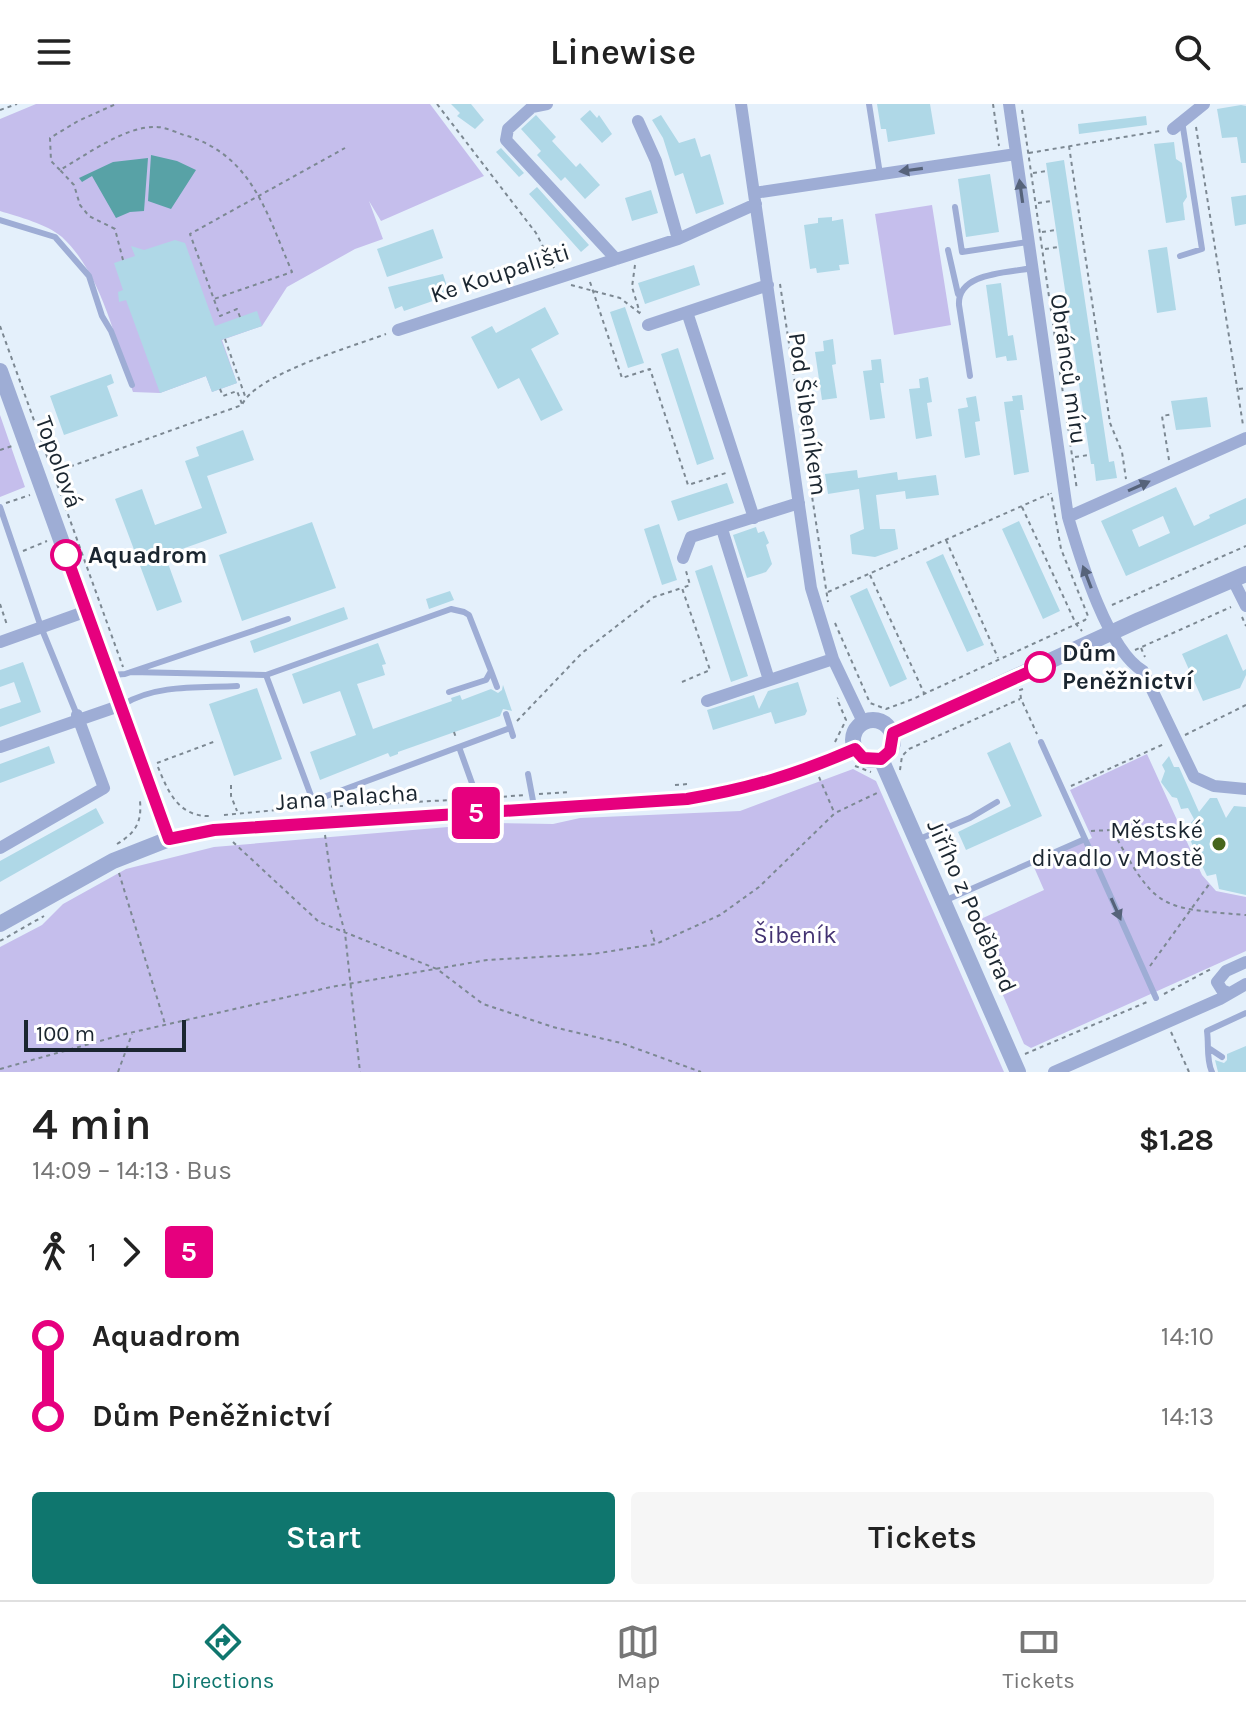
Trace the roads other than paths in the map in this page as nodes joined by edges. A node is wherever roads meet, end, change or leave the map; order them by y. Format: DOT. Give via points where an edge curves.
graph roads {
  1 [pos="547,104"];
  2 [pos="741,104"];
  3 [pos="869,104"];
  4 [pos="1009,104"];
  5 [pos="1199,107"];
  6 [pos="638,121"];
  7 [pos="1178,125"];
  8 [pos="1023,154"];
  9 [pos="880,174"];
  10 [pos="755,199"];
  11 [pos="955,207"];
  12 [pos="0,220"];
  13 [pos="678,239"];
  14 [pos="1028,242"];
  15 [pos="948,250"];
  16 [pos="1180,256"];
  17 [pos="616,259"];
  18 [pos="1032,268"];
  19 [pos="774,285"];
  20 [pos="958,294"];
  21 [pos="687,312"];
  22 [pos="648,325"];
  23 [pos="398,330"];
  24 [pos="0,371"];
  25 [pos="970,376"];
  26 [pos="132,385"];
  27 [pos="1246,438"];
  28 [pos="799,503"];
  29 [pos="0,506"];
  30 [pos="1068,517"];
  31 [pos="754,518"];
  32 [pos="722,529"];
  33 [pos="683,558"];
  34 [pos="1240,577"];
  35 [pos="1241,605"];
  36 [pos="87,611"];
  37 [pos="288,619"];
  38 [pos="41,627"];
  39 [pos="1113,633"];
  40 [pos="6,640"];
  41 [pos="833,659"];
  42 [pos="491,671"];
  43 [pos="122,674"];
  44 [pos="266,675"];
  45 [pos="769,680"];
  46 [pos="237,686"];
  47 [pos="497,687"];
  48 [pos="449,692"];
  49 [pos="707,701"];
  50 [pos="122,705"];
  51 [pos="506,714"];
  52 [pos="78,718"];
  53 [pos="863,722"];
  54 [pos="893,733"];
  55 [pos="1041,742"];
  56 [pos="0,747"];
  57 [pos="459,747"];
  58 [pos="853,757"];
  59 [pos="881,759"];
  60 [pos="528,774"];
  61 [pos="1246,789"];
  62 [pos="533,802"];
  63 [pos="997,802"];
  64 [pos="480,805"];
  65 [pos="1083,835"];
  66 [pos="169,839"];
  67 [pos="917,840"];
  68 [pos="0,848"];
  69 [pos="950,899"];
  70 [pos="0,924"];
  71 [pos="1246,962"];
  72 [pos="1217,982"];
  73 [pos="1246,984"];
  74 [pos="1229,993"];
  75 [pos="1156,998"];
  76 [pos="1202,1006"];
  77 [pos="1246,1013"];
  78 [pos="1210,1049"];
  79 [pos="1222,1057"];
  80 [pos="1023,1068"];
  81 [pos="1054,1072"];
  82 [pos="1212,1072"];
  1 -- 17 [label="street, Ke Koupališti" via="532,107 508,129 506,140"];
  2 -- 10 [label="street, Pod Šibeníkem"];
  3 -- 9 [label="lane"];
  4 -- 8 [label="street, Obránců míru"];
  5 -- 7 [label="street"];
  6 -- 13 [label="street" via="656,161"];
  7 -- 16 [label="lane" via="1202,249"];
  8 -- 9 [label="street, Ke Koupališti, one-way"];
  14 -- 8 [label="street, Obránců míru, one-way"];
  9 -- 10 [label="street, Ke Koupališti"];
  10 -- 13 [label="street, Ke Koupališti"];
  10 -- 19 [label="street, Pod Šibeníkem"];
  11 -- 14 [label="lane" via="962,252"];
  12 -- 26 [label="lane" via="55,237 89,276"];
  13 -- 17 [label="street, Ke Koupališti"];
  14 -- 18 [label="street, Obránců míru"];
  15 -- 20 [label="lane"];
  17 -- 23 [label="street, Ke Koupališti"];
  18 -- 20 [label="lane" via="974,280"];
  18 -- 30 [label="street, Obránců míru"];
  19 -- 21 [label="street"];
  19 -- 28 [label="street, Pod Šibeníkem"];
  20 -- 25 [label="lane"];
  21 -- 22 [label="street"];
  21 -- 31 [label="street"];
  24 -- 36 [label="street, Topolová"];
  30 -- 27 [label="street, one-way"];
  28 -- 31 [label="street"];
  28 -- 41 [label="street, Pod Šibeníkem" via="811,588"];
  29 -- 38 [label="lane"];
  39 -- 30 [label="street, Obránců míru, one-way"];
  31 -- 32 [label="street"];
  32 -- 33 [label="street" via="691,537"];
  32 -- 45 [label="street"];
  34 -- 35 [label="street"];
  34 -- 39 [label="street"];
  36 -- 38 [label="street"];
  36 -- 43 [label="street, Topolová"];
  37 -- 43 [label="lane"];
  38 -- 40 [label="street"];
  38 -- 52 [label="lane"];
  39 -- 54 [label="street"];
  39 -- 61 [label="street, Obránců míru" via="1129,663 1143,671 1194,777 1214,786"];
  41 -- 45 [label="street"];
  41 -- 53 [label="street, Pod Šibeníkem"];
  42 -- 44 [label="lane" via="469,615 451,609"];
  42 -- 47 [label="lane"];
  42 -- 48 [label="lane" via="486,680"];
  43 -- 44 [label="lane"];
  43 -- 50 [label="street, Topolová"];
  44 -- 57 [label="lane" via="313,801"];
  45 -- 49 [label="street"];
  46 -- 50 [label="lane" via="165,689"];
  50 -- 52 [label="street"];
  50 -- 66 [label="street, Topolová"];
  51 -- 57 [label="lane" via="512,732"];
  52 -- 56 [label="street"];
  52 -- 68 [label="street" via="104,788"];
  53 -- 54 [label="street" via="881,720"];
  53 -- 58 [label="street" via="853,737"];
  54 -- 59 [label="street" via="890,751"];
  55 -- 65 [label="lane"];
  57 -- 64 [label="lane"];
  58 -- 59 [label="street"];
  58 -- 62 [label="street, Jana Palacha" via="743,789 687,799"];
  59 -- 67 [label="street, Jiřího z Poděbrad" via="885,785"];
  60 -- 62 [label="lane"];
  62 -- 64 [label="street, Jana Palacha"];
  63 -- 67 [label="lane"];
  64 -- 66 [label="street, Jana Palacha" via="214,830"];
  65 -- 69 [label="lane"];
  65 -- 75 [label="lane, one-way"];
  66 -- 70 [label="street, Jana Palacha" via="113,861"];
  67 -- 69 [label="street, Jiřího z Poděbrad"];
  69 -- 80 [label="street, Jiřího z Poděbrad"];
  71 -- 72 [label="street"];
  72 -- 74 [label="street"];
  72 -- 76 [label="street"];
  73 -- 74 [label="street"];
  74 -- 76 [label="street"];
  76 -- 81 [label="street"];
  77 -- 78 [label="lane" via="1207,1031"];
  78 -- 79 [label="lane"];
  78 -- 82 [label="lane"];
}
